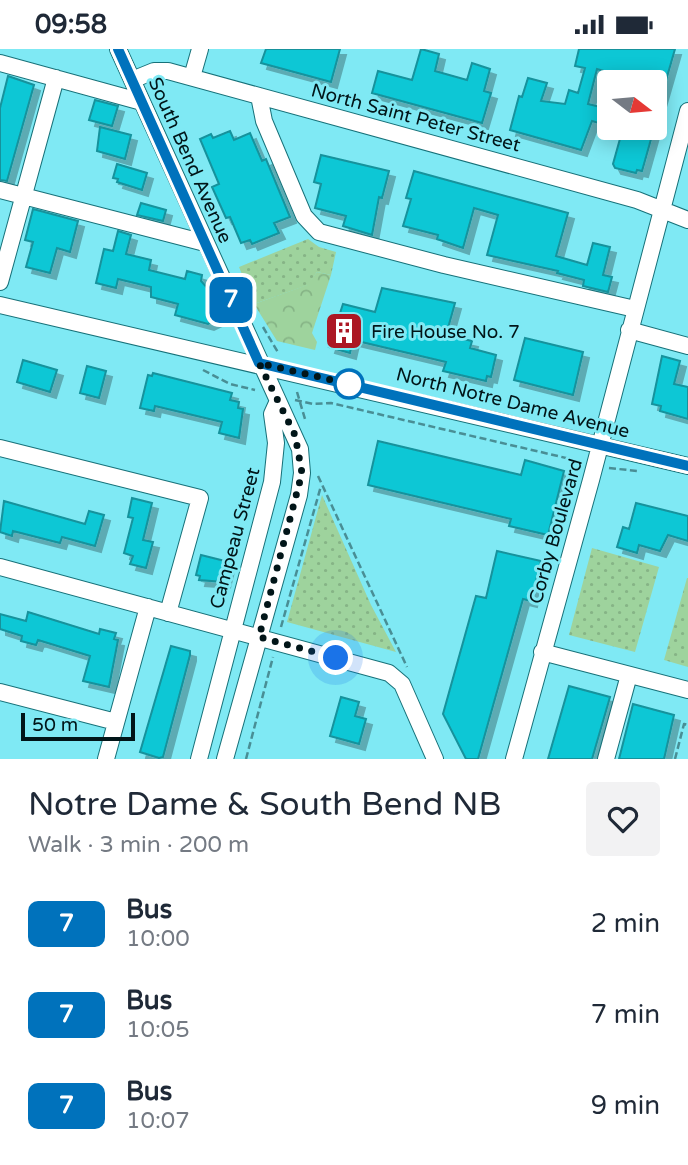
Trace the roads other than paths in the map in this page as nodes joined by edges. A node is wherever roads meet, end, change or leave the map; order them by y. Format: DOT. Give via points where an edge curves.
graph roads {
  1 [pos="118,49"];
  2 [pos="200,49"];
  3 [pos="0,63"];
  4 [pos="192,77"];
  5 [pos="56,78"];
  6 [pos="132,80"];
  7 [pos="259,96"];
  8 [pos="142,101"];
  9 [pos="688,111"];
  10 [pos="0,190"];
  11 [pos="24,196"];
  12 [pos="661,210"];
  13 [pos="688,220"];
  14 [pos="205,243"];
  15 [pos="0,282"];
  16 [pos="0,305"];
  17 [pos="635,309"];
  18 [pos="629,330"];
  19 [pos="688,346"];
  20 [pos="259,363"];
  21 [pos="277,403"];
  22 [pos="601,445"];
  23 [pos="0,448"];
  24 [pos="688,466"];
  25 [pos="0,567"];
  26 [pos="148,607"];
  27 [pos="168,613"];
  28 [pos="232,630"];
  29 [pos="259,637"];
  30 [pos="542,652"];
  31 [pos="629,675"];
  32 [pos="688,690"];
  33 [pos="0,692"];
  34 [pos="116,722"];
  35 [pos="106,759"];
  36 [pos="199,759"];
  37 [pos="225,759"];
  38 [pos="435,759"];
  39 [pos="514,759"];
  40 [pos="606,759"];
  1 -- 6 [label="street, South Bend Avenue"];
  2 -- 4 [label="street"];
  3 -- 5 [label="street"];
  4 -- 6 [label="street, North Saint Peter Street" via="159,70"];
  4 -- 7 [label="street, North Saint Peter Street"];
  5 -- 8 [label="street"];
  5 -- 11 [label="street"];
  6 -- 8 [label="street, South Bend Avenue"];
  7 -- 12 [label="street, North Saint Peter Street" via="637,199"];
  7 -- 17 [label="street" via="264,121 304,216 319,232"];
  8 -- 14 [label="street, South Bend Avenue"];
  9 -- 12 [label="street, Corby Boulevard"];
  10 -- 11 [label="street"];
  11 -- 14 [label="street"];
  11 -- 15 [label="street"];
  12 -- 13 [label="street, North Saint Peter Street"];
  12 -- 17 [label="street, Corby Boulevard"];
  14 -- 20 [label="street, South Bend Avenue"];
  16 -- 20 [label="street, North Notre Dame Avenue"];
  17 -- 18 [label="street, Corby Boulevard"];
  18 -- 19 [label="street"];
  18 -- 22 [label="street, Corby Boulevard"];
  20 -- 21 [label="street, South Bend Avenue"];
  20 -- 22 [label="street, North Notre Dame Avenue"];
  21 -- 28 [label="street, Campeau Street" via="272,414 276,443 272,482"];
  21 -- 29 [label="street" via="295,435 302,473"];
  22 -- 24 [label="street, North Notre Dame Avenue"];
  22 -- 30 [label="street, Corby Boulevard"];
  23 -- 27 [label="street" via="200,498"];
  25 -- 26 [label="street"];
  26 -- 27 [label="street"];
  26 -- 34 [label="street"];
  27 -- 28 [label="street"];
  28 -- 29 [label="street"];
  28 -- 36 [label="street, Campeau Street"];
  29 -- 37 [label="street"];
  29 -- 38 [label="street" via="396,677"];
  30 -- 31 [label="street"];
  30 -- 39 [label="street, Corby Boulevard"];
  31 -- 32 [label="street"];
  31 -- 40 [label="street"];
  33 -- 34 [label="street"];
  34 -- 35 [label="street"];
}
